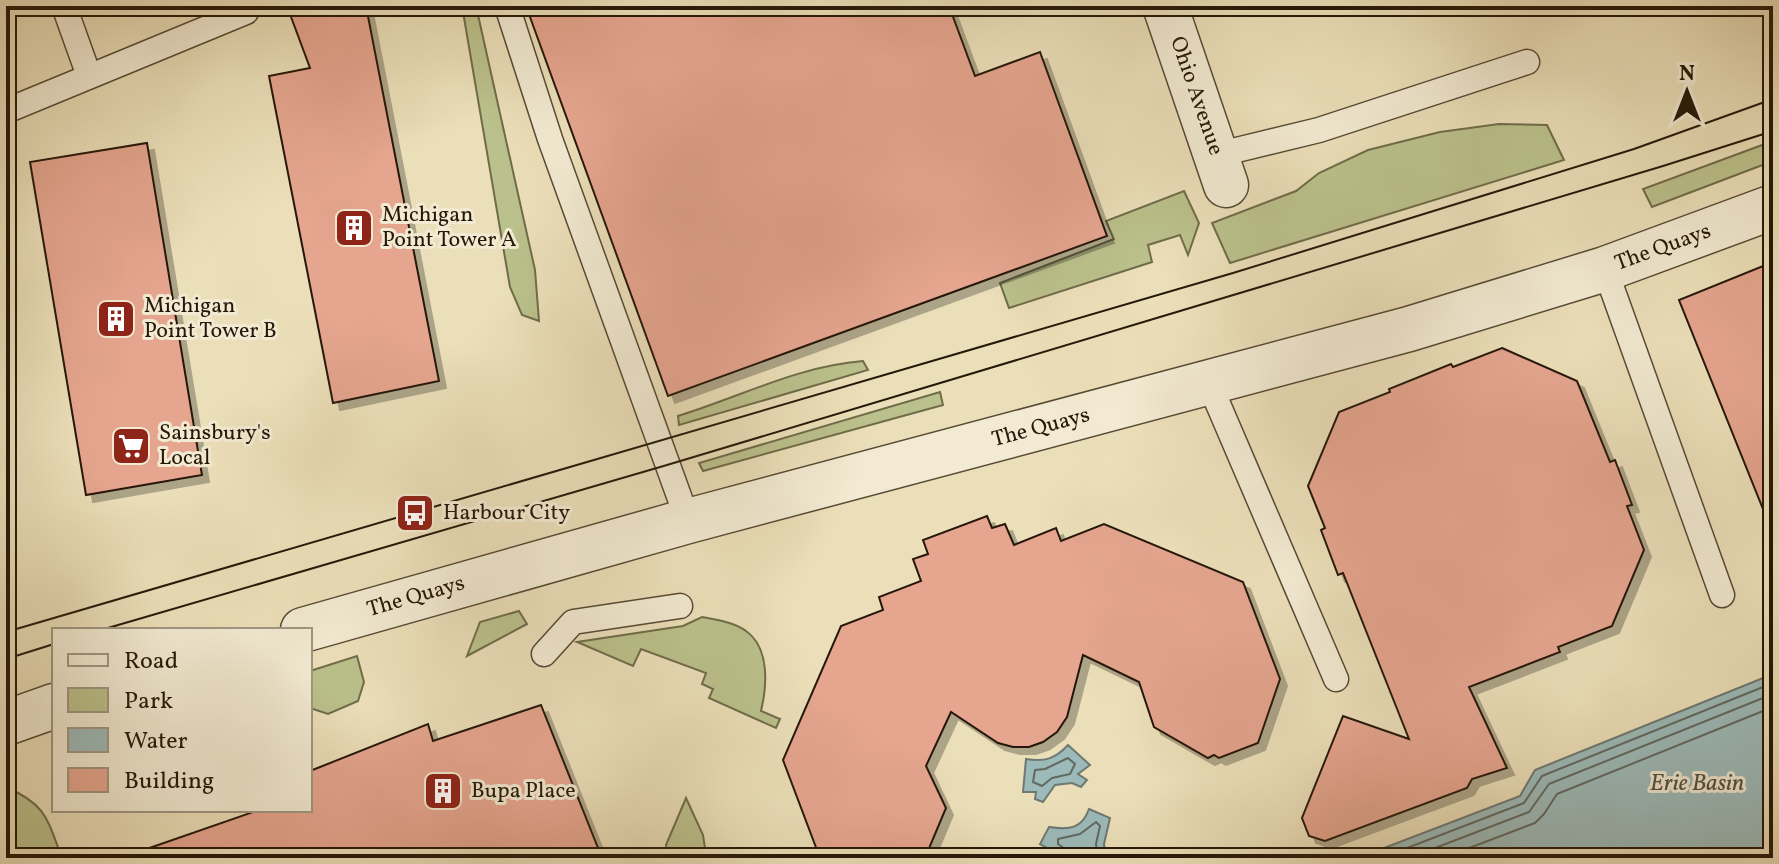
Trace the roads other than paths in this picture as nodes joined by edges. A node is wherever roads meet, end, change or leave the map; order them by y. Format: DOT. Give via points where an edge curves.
graph roads {
  1 [pos="64,6"];
  2 [pos="243,6"];
  3 [pos="507,6"];
  4 [pos="1165,6"];
  5 [pos="1527,62"];
  6 [pos="89,76"];
  7 [pos="6,111"];
  8 [pos="1221,170"];
  9 [pos="1773,207"];
  10 [pos="1605,269"];
  11 [pos="1209,383"];
  12 [pos="688,521"];
  13 [pos="1722,595"];
  14 [pos="680,606"];
  15 [pos="310,628"];
  16 [pos="544,654"];
  17 [pos="1336,679"];
  18 [pos="52,707"];
  19 [pos="6,723"];
  1 -- 6 [label="lane"];
  2 -- 6 [label="lane" via="246,12"];
  3 -- 12 [label="lane"];
  4 -- 8 [label="street, Ohio Avenue"];
  5 -- 8 [label="lane" via="1319,130"];
  6 -- 7 [label="lane"];
  9 -- 10 [label="street, The Quays"];
  10 -- 11 [label="street, The Quays"];
  10 -- 13 [label="lane"];
  11 -- 12 [label="street, The Quays"];
  11 -- 17 [label="lane"];
  12 -- 15 [label="street, The Quays"];
  14 -- 16 [label="lane" via="573,622"];
  18 -- 19 [label="street"];
}
